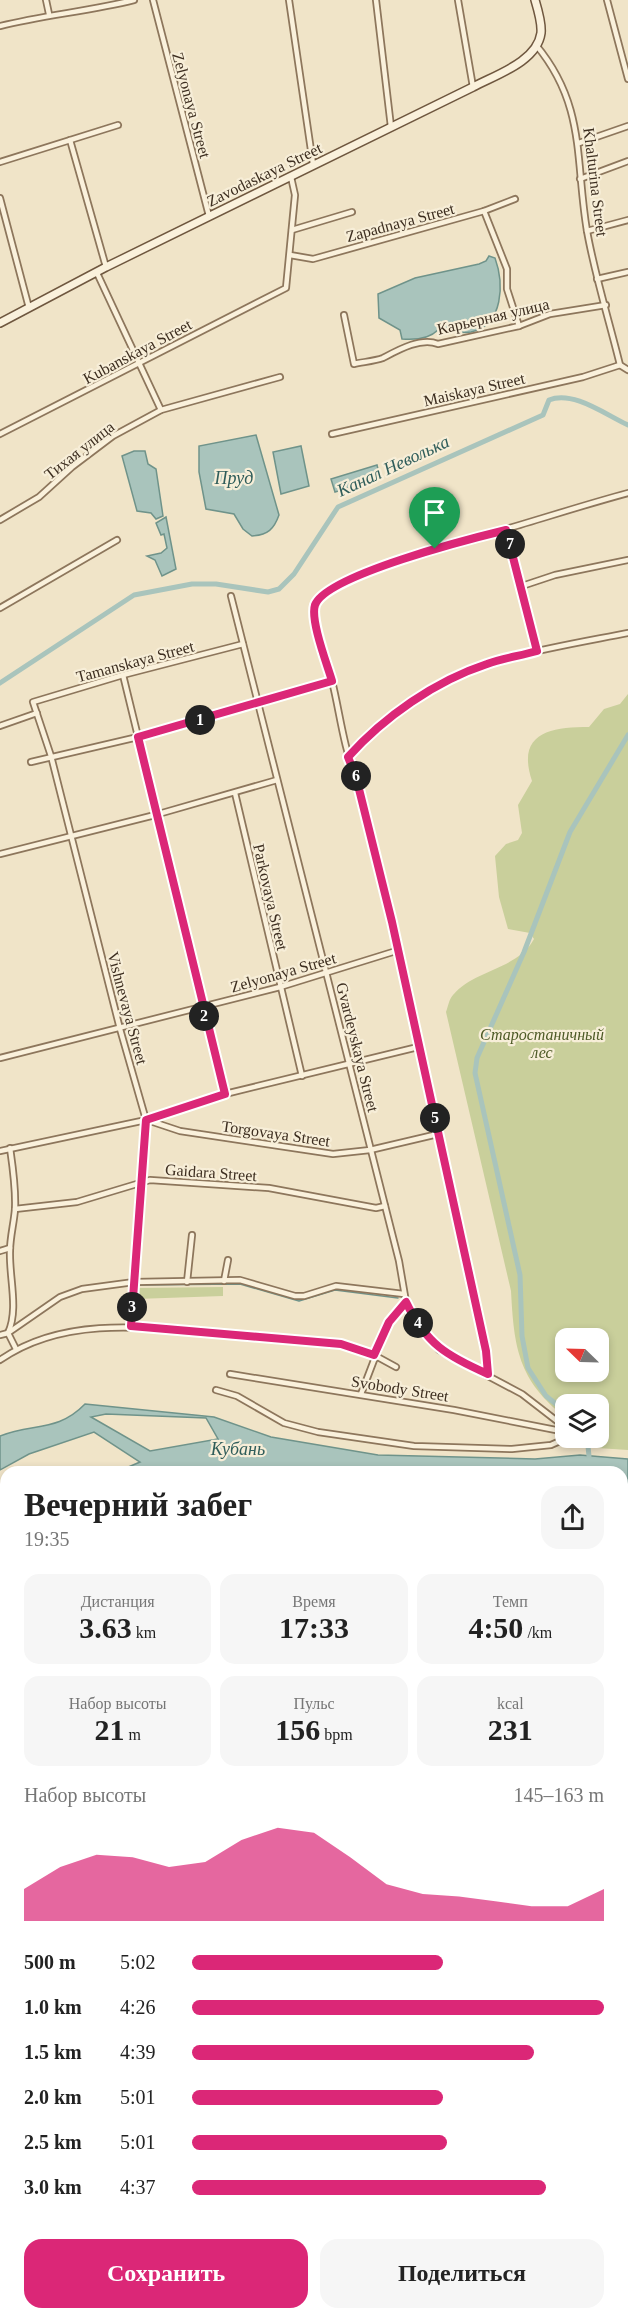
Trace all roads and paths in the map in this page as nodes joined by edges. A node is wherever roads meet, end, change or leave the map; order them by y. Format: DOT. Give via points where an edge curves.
graph roads {
  1 [pos="45,0"];
  2 [pos="135,0"];
  3 [pos="153,0"];
  4 [pos="289,0"];
  5 [pos="376,0"];
  6 [pos="458,0"];
  7 [pos="535,0"];
  8 [pos="607,0"];
  9 [pos="49,14"];
  10 [pos="0,26"];
  11 [pos="536,45"];
  12 [pos="628,79"];
  13 [pos="473,87"];
  14 [pos="118,125"];
  15 [pos="628,126"];
  16 [pos="391,127"];
  17 [pos="70,140"];
  18 [pos="579,143"];
  19 [pos="628,161"];
  20 [pos="0,162"];
  21 [pos="313,164"];
  22 [pos="291,177"];
  23 [pos="580,179"];
  24 [pos="0,198"];
  25 [pos="515,199"];
  26 [pos="484,211"];
  27 [pos="352,212"];
  28 [pos="209,216"];
  29 [pos="628,220"];
  30 [pos="292,230"];
  31 [pos="587,231"];
  32 [pos="290,255"];
  33 [pos="106,267"];
  34 [pos="628,272"];
  35 [pos="97,273"];
  36 [pos="597,279"];
  37 [pos="606,305"];
  38 [pos="29,308"];
  39 [pos="344,315"];
  40 [pos="0,323"];
  41 [pos="519,326"];
  42 [pos="138,363"];
  43 [pos="620,365"];
  44 [pos="628,370"];
  45 [pos="280,377"];
  46 [pos="161,410"];
  47 [pos="0,434"];
  48 [pos="332,434"];
  49 [pos="628,493"];
  50 [pos="0,520"];
  51 [pos="506,530"];
  52 [pos="117,540"];
  53 [pos="628,560"];
  54 [pos="522,586"];
  55 [pos="231,596"];
  56 [pos="0,608"];
  57 [pos="628,633"];
  58 [pos="243,644"];
  59 [pos="537,651"];
  60 [pos="123,675"];
  61 [pos="332,681"];
  62 [pos="33,702"];
  63 [pos="259,704"];
  64 [pos="37,713"];
  65 [pos="0,726"];
  66 [pos="138,737"];
  67 [pos="51,756"];
  68 [pos="348,757"];
  69 [pos="31,762"];
  70 [pos="277,780"];
  71 [pos="235,794"];
  72 [pos="155,815"];
  73 [pos="73,837"];
  74 [pos="0,854"];
  75 [pos="396,951"];
  76 [pos="327,973"];
  77 [pos="280,987"];
  78 [pos="202,1007"];
  79 [pos="120,1029"];
  80 [pos="418,1047"];
  81 [pos="0,1058"];
  82 [pos="349,1065"];
  83 [pos="302,1076"];
  84 [pos="225,1094"];
  85 [pos="146,1120"];
  86 [pos="438,1134"];
  87 [pos="10,1149"];
  88 [pos="370,1150"];
  89 [pos="0,1151"];
  90 [pos="143,1183"];
  91 [pos="385,1206"];
  92 [pos="15,1209"];
  93 [pos="192,1235"];
  94 [pos="10,1248"];
  95 [pos="0,1251"];
  96 [pos="228,1260"];
  97 [pos="224,1281"];
  98 [pos="134,1282"];
  99 [pos="187,1282"];
  100 [pos="404,1294"];
  101 [pos="406,1302"];
  102 [pos="131,1326"];
  103 [pos="8,1333"];
  104 [pos="0,1335"];
  105 [pos="16,1348"];
  106 [pos="374,1355"];
  107 [pos="0,1360"];
  108 [pos="396,1367"];
  109 [pos="230,1374"];
  110 [pos="488,1374"];
  111 [pos="216,1390"];
  112 [pos="361,1394"];
  113 [pos="555,1421"];
  114 [pos="555,1428"];
  115 [pos="555,1443"];
  1 -- 9 [label="street"];
  2 -- 9 [label="street"];
  3 -- 28 [label="street, Zelyonaya Street"];
  4 -- 21 [label="street"];
  5 -- 16 [label="street"];
  6 -- 13 [label="street"];
  7 -- 11 [label="main road" via="541,32"];
  8 -- 12 [label="street"];
  9 -- 10 [label="street"];
  11 -- 13 [label="main road, Zavodaskaya Street" via="524,58"];
  11 -- 18 [label="street, Khalturina Street" via="563,86"];
  13 -- 16 [label="main road, Zavodaskaya Street"];
  14 -- 17 [label="street"];
  15 -- 18 [label="street"];
  16 -- 21 [label="main road, Zavodaskaya Street"];
  17 -- 20 [label="street"];
  17 -- 33 [label="street"];
  18 -- 23 [label="street, Khalturina Street"];
  19 -- 23 [label="street"];
  21 -- 22 [label="main road, Zavodaskaya Street"];
  22 -- 28 [label="main road, Zavodaskaya Street"];
  22 -- 30 [label="street" via="295,195"];
  23 -- 31 [label="street, Khalturina Street"];
  24 -- 38 [label="street"];
  25 -- 26 [label="street, Zapadnaya Street"];
  26 -- 32 [label="street, Zapadnaya Street" via="313,258"];
  26 -- 41 [label="street" via="507,268 507,289"];
  27 -- 30 [label="street"];
  28 -- 33 [label="main road, Zavodaskaya Street"];
  29 -- 31 [label="street"];
  30 -- 32 [label="street"];
  31 -- 36 [label="street, Khalturina Street"];
  32 -- 42 [label="street, Kubanskaya Street" via="285,288"];
  33 -- 35 [label="main road, Zavodaskaya Street"];
  34 -- 36 [label="street"];
  35 -- 38 [label="main road, Zavodaskaya Street"];
  35 -- 42 [label="street"];
  36 -- 37 [label="street, Khalturina Street"];
  37 -- 41 [label="street, Карьерная улица" via="550,314"];
  37 -- 43 [label="street, Khalturina Street"];
  38 -- 40 [label="main road, Zavodaskaya Street"];
  39 -- 41 [label="street, Карьерная улица" via="354,364 383,358 405,347 438,344"];
  42 -- 46 [label="street"];
  42 -- 47 [label="street, Kubanskaya Street"];
  43 -- 44 [label="street"];
  43 -- 48 [label="street, Maiskaya Street" via="583,377"];
  45 -- 46 [label="street, Тихая улица"];
  46 -- 50 [label="street, Тихая улица" via="113,436 39,497"];
  49 -- 51 [label="street"];
  51 -- 54 [label="street"];
  51 -- 61 [label="street" via="362,574 321,596 315,606 315,617"];
  52 -- 56 [label="street"];
  53 -- 54 [label="street"];
  54 -- 59 [label="street"];
  55 -- 58 [label="street, Gvardeyskaya Street"];
  57 -- 59 [label="street"];
  58 -- 60 [label="street, Tamanskaya Street"];
  58 -- 63 [label="street, Gvardeyskaya Street"];
  59 -- 68 [label="street" via="488,663 438,686 365,738"];
  60 -- 62 [label="street, Tamanskaya Street"];
  60 -- 66 [label="street"];
  61 -- 63 [label="street"];
  61 -- 68 [label="street"];
  62 -- 64 [label="street, Vishnevaya Street"];
  63 -- 66 [label="street"];
  63 -- 70 [label="street, Gvardeyskaya Street"];
  64 -- 65 [label="street"];
  64 -- 67 [label="street, Vishnevaya Street"];
  66 -- 67 [label="street"];
  66 -- 72 [label="street"];
  67 -- 69 [label="street"];
  67 -- 73 [label="street, Vishnevaya Street"];
  68 -- 75 [label="street" via="359,788"];
  70 -- 71 [label="street"];
  70 -- 76 [label="street, Gvardeyskaya Street"];
  71 -- 72 [label="street"];
  71 -- 77 [label="street, Parkovaya Street"];
  72 -- 73 [label="street"];
  72 -- 78 [label="street"];
  73 -- 74 [label="street"];
  73 -- 79 [label="street, Vishnevaya Street"];
  75 -- 76 [label="street, Zelyonaya Street"];
  75 -- 80 [label="street"];
  76 -- 77 [label="street, Zelyonaya Street"];
  76 -- 82 [label="street, Gvardeyskaya Street"];
  77 -- 78 [label="street, Zelyonaya Street"];
  77 -- 83 [label="street, Parkovaya Street"];
  78 -- 79 [label="street, Zelyonaya Street"];
  78 -- 84 [label="street"];
  79 -- 81 [label="street, Zelyonaya Street"];
  79 -- 85 [label="street, Vishnevaya Street"];
  80 -- 82 [label="street"];
  80 -- 86 [label="street"];
  82 -- 83 [label="street"];
  82 -- 88 [label="street, Gvardeyskaya Street"];
  83 -- 84 [label="street"];
  84 -- 85 [label="street"];
  85 -- 87 [label="street"];
  85 -- 88 [label="street, Torgovaya Street" via="180,1131 323,1153"];
  85 -- 90 [label="street, Vishnevaya Street"];
  86 -- 88 [label="street, Torgovaya Street"];
  86 -- 110 [label="street"];
  87 -- 89 [label="street"];
  87 -- 92 [label="street"];
  88 -- 91 [label="street, Gvardeyskaya Street"];
  90 -- 91 [label="street, Gaidara Street" via="150,1180 269,1188 376,1208"];
  90 -- 92 [label="street, Gaidara Street" via="77,1202"];
  90 -- 98 [label="street, Vishnevaya Street"];
  91 -- 100 [label="street, Gvardeyskaya Street"];
  92 -- 94 [label="street"];
  93 -- 99 [label="street"];
  94 -- 95 [label="street"];
  94 -- 103 [label="street" via="15,1319"];
  96 -- 97 [label="street"];
  97 -- 99 [label="street"];
  97 -- 100 [label="street" via="240,1280 295,1296 336,1286"];
  98 -- 99 [label="street"];
  98 -- 102 [label="street, Vishnevaya Street"];
  98 -- 103 [label="street" via="82,1289 60,1297"];
  100 -- 101 [label="street, Gvardeyskaya Street"];
  101 -- 106 [label="street" via="389,1322"];
  101 -- 110 [label="street, Gvardeyskaya Street" via="439,1350"];
  102 -- 105 [label="street" via="80,1330"];
  102 -- 106 [label="street" via="341,1344"];
  103 -- 104 [label="street"];
  103 -- 105 [label="street"];
  105 -- 107 [label="street"];
  106 -- 108 [label="street"];
  106 -- 112 [label="street"];
  109 -- 112 [label="street, Svobody Street"];
  110 -- 113 [label="street, Gvardeyskaya Street" via="522,1394"];
  111 -- 115 [label="street" via="237,1396 284,1423 318,1432 414,1446 512,1449"];
  112 -- 114 [label="street, Svobody Street"];
}
